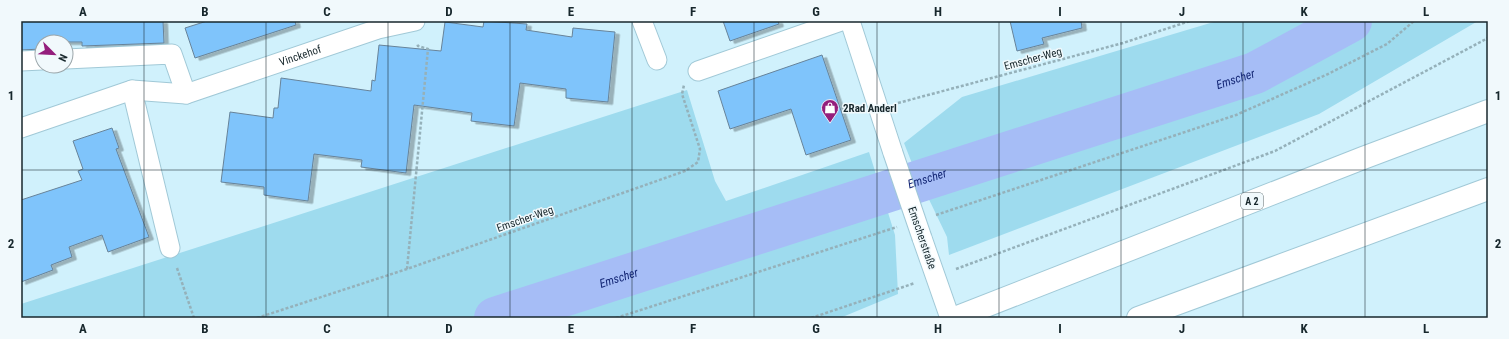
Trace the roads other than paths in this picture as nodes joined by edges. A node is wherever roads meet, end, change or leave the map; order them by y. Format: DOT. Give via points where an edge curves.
graph roads {
  1 [pos="642,21"];
  2 [pos="841,21"];
  3 [pos="850,21"];
  4 [pos="414,22"];
  5 [pos="74,59"];
  6 [pos="34,60"];
  7 [pos="657,60"];
  8 [pos="21,61"];
  9 [pos="698,71"];
  10 [pos="132,90"];
  11 [pos="186,94"];
  12 [pos="1488,111"];
  13 [pos="21,128"];
  14 [pos="1488,189"];
  15 [pos="170,248"];
  16 [pos="950,318"];
  17 [pos="955,318"];
  18 [pos="1138,318"];
  1 -- 7 [label="street"];
  2 -- 9 [label="street"];
  3 -- 16 [label="street, Emscherstraße, bridge"];
  4 -- 11 [label="street, Vinckehof" via="378,29"];
  5 -- 11 [label="street" via="172,54"];
  6 -- 8 [label="street"];
  10 -- 11 [label="street, Vinckehof"];
  10 -- 13 [label="street, Vinckehof"];
  10 -- 15 [label="street"];
  12 -- 17 [label="highway, A 2"];
  14 -- 18 [label="highway"];
}
